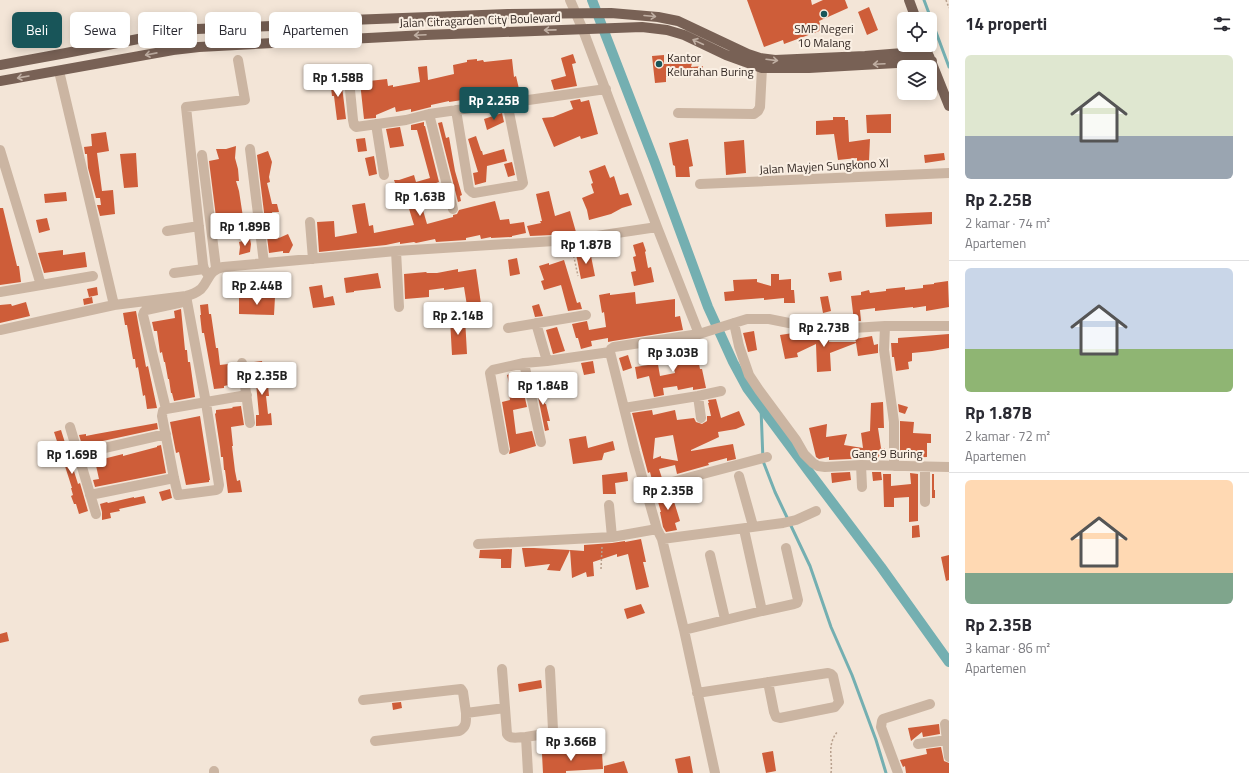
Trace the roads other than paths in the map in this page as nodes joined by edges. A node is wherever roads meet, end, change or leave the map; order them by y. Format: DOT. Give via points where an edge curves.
graph roads {
  1 [pos="570,0"];
  2 [pos="909,0"];
  3 [pos="913,12"];
  4 [pos="580,13"];
  5 [pos="586,29"];
  6 [pos="897,52"];
  7 [pos="238,60"];
  8 [pos="897,63"];
  9 [pos="0,65"];
  10 [pos="762,68"];
  11 [pos="59,70"];
  12 [pos="937,74"];
  13 [pos="349,80"];
  14 [pos="0,81"];
  15 [pos="606,89"];
  16 [pos="507,102"];
  17 [pos="949,106"];
  18 [pos="456,110"];
  19 [pos="678,113"];
  20 [pos="429,114"];
  21 [pos="376,124"];
  22 [pos="250,149"];
  23 [pos="0,150"];
  24 [pos="202,155"];
  25 [pos="949,173"];
  26 [pos="384,175"];
  27 [pos="700,184"];
  28 [pos="453,209"];
  29 [pos="310,222"];
  30 [pos="199,226"];
  31 [pos="657,228"];
  32 [pos="168,231"];
  33 [pos="396,251"];
  34 [pos="313,259"];
  35 [pos="264,263"];
  36 [pos="210,271"];
  37 [pos="174,273"];
  38 [pos="93,276"];
  39 [pos="41,285"];
  40 [pos="0,292"];
  41 [pos="186,299"];
  42 [pos="114,305"];
  43 [pos="399,307"];
  44 [pos="586,315"];
  45 [pos="536,323"];
  46 [pos="733,323"];
  47 [pos="885,326"];
  48 [pos="949,326"];
  49 [pos="508,328"];
  50 [pos="0,330"];
  51 [pos="702,333"];
  52 [pos="610,352"];
  53 [pos="546,361"];
  54 [pos="242,363"];
  55 [pos="524,363"];
  56 [pos="721,391"];
  57 [pos="247,396"];
  58 [pos="698,396"];
  59 [pos="206,403"];
  60 [pos="624,408"];
  61 [pos="166,409"];
  62 [pos="701,418"];
  63 [pos="250,423"];
  64 [pos="70,427"];
  65 [pos="166,434"];
  66 [pos="541,442"];
  67 [pos="504,450"];
  68 [pos="78,454"];
  69 [pos="763,458"];
  70 [pos="861,465"];
  71 [pos="894,466"];
  72 [pos="925,467"];
  73 [pos="949,467"];
  74 [pos="739,476"];
  75 [pos="174,478"];
  76 [pos="862,487"];
  77 [pos="646,489"];
  78 [pos="90,495"];
  79 [pos="925,502"];
  80 [pos="609,505"];
  81 [pos="816,511"];
  82 [pos="96,514"];
  83 [pos="753,526"];
  84 [pos="657,529"];
  85 [pos="745,534"];
  86 [pos="607,537"];
  87 [pos="662,539"];
  88 [pos="478,544"];
  89 [pos="786,548"];
  90 [pos="710,555"];
  91 [pos="762,611"];
  92 [pos="725,620"];
  93 [pos="684,630"];
  94 [pos="502,670"];
  95 [pos="550,670"];
  96 [pos="768,682"];
  97 [pos="697,693"];
  98 [pos="363,700"];
  99 [pos="930,704"];
  100 [pos="505,708"];
  101 [pos="466,713"];
  102 [pos="945,724"];
  103 [pos="526,737"];
  104 [pos="947,740"];
  105 [pos="374,741"];
  106 [pos="918,744"];
  107 [pos="949,756"];
  108 [pos="528,773"];
  109 [pos="715,773"];
  110 [pos="898,773"];
  1 -- 4 [label="street"];
  2 -- 3 [label="main road"];
  4 -- 5 [label="street"];
  4 -- 6 [label="main road, Jalan Citragarden City Boulevard, one-way" via="611,13 678,21 748,54 775,60"];
  4 -- 9 [label="main road, Jalan Citragarden City Boulevard" via="350,20 197,29"];
  10 -- 5 [label="main road, Jalan Citragarden City Boulevard, one-way" via="667,30 642,27"];
  5 -- 11 [label="main road, Jalan Citragarden City Boulevard, one-way" via="199,47"];
  5 -- 15 [label="street"];
  7 -- 30 [label="street" via="245,100 186,107"];
  8 -- 10 [label="main road, Jalan Citragarden City Boulevard, one-way"];
  10 -- 19 [label="street" via="760,107 754,114"];
  11 -- 14 [label="main road, Jalan Citragarden City Boulevard, one-way"];
  11 -- 42 [label="street"];
  12 -- 17 [label="main road"];
  13 -- 21 [label="street" via="354,125 356,127"];
  15 -- 16 [label="street"];
  15 -- 31 [label="street"];
  16 -- 18 [label="street"];
  16 -- 18 [label="street" via="524,183 474,193 470,189"];
  18 -- 20 [label="street"];
  20 -- 21 [label="street"];
  20 -- 28 [label="street"];
  21 -- 26 [label="street"];
  22 -- 35 [label="street"];
  23 -- 39 [label="street"];
  24 -- 36 [label="street"];
  25 -- 27 [label="street, Jalan Mayjen Sungkono XI"];
  29 -- 34 [label="street"];
  30 -- 32 [label="street"];
  30 -- 36 [label="street"];
  31 -- 33 [label="street" via="570,240"];
  31 -- 51 [label="street"];
  33 -- 34 [label="street"];
  33 -- 43 [label="street"];
  34 -- 35 [label="street"];
  35 -- 36 [label="street"];
  36 -- 37 [label="street"];
  36 -- 41 [label="street" via="201,289"];
  38 -- 39 [label="street"];
  39 -- 40 [label="street"];
  41 -- 42 [label="street"];
  41 -- 59 [label="street"];
  41 -- 61 [label="street" via="146,310 143,315"];
  42 -- 50 [label="street"];
  44 -- 45 [label="street"];
  45 -- 49 [label="street"];
  45 -- 53 [label="street"];
  46 -- 47 [label="street" via="747,319 769,319 829,328"];
  46 -- 51 [label="street"];
  46 -- 70 [label="street, Gang 9 Buring" via="749,375 804,454 818,466"];
  47 -- 48 [label="street"];
  47 -- 71 [label="street" via="884,356 894,422"];
  51 -- 52 [label="street" via="614,347"];
  52 -- 53 [label="street"];
  52 -- 60 [label="street"];
  53 -- 55 [label="street"];
  54 -- 57 [label="street"];
  55 -- 66 [label="street"];
  55 -- 67 [label="street" via="493,370 490,373"];
  56 -- 58 [label="street"];
  57 -- 59 [label="street"];
  57 -- 63 [label="street"];
  58 -- 60 [label="street"];
  58 -- 62 [label="street"];
  59 -- 61 [label="street"];
  59 -- 75 [label="street" via="218,489 178,495"];
  60 -- 77 [label="street"];
  61 -- 65 [label="street" via="162,416"];
  64 -- 68 [label="street"];
  65 -- 68 [label="street"];
  65 -- 75 [label="street"];
  68 -- 78 [label="street"];
  69 -- 77 [label="street"];
  70 -- 71 [label="street, Gang 9 Buring"];
  70 -- 76 [label="street"];
  71 -- 72 [label="street, Gang 9 Buring"];
  72 -- 73 [label="street, Gang 9 Buring"];
  72 -- 79 [label="street"];
  74 -- 83 [label="street"];
  75 -- 78 [label="street"];
  77 -- 84 [label="street"];
  78 -- 82 [label="street"];
  80 -- 86 [label="street"];
  81 -- 83 [label="street" via="796,520"];
  83 -- 87 [label="street"];
  84 -- 86 [label="street"];
  84 -- 87 [label="street"];
  85 -- 91 [label="street"];
  86 -- 88 [label="street"];
  87 -- 93 [label="street"];
  89 -- 91 [label="street" via="797,603"];
  90 -- 92 [label="street"];
  91 -- 92 [label="street"];
  92 -- 93 [label="street"];
  93 -- 97 [label="street"];
  94 -- 100 [label="street"];
  95 -- 103 [label="street" via="553,730 550,733"];
  96 -- 96 [label="street" via="776,717 835,707 838,702 833,676 828,673"];
  96 -- 97 [label="street"];
  97 -- 109 [label="street"];
  98 -- 101 [label="street" via="461,688"];
  99 -- 110 [label="street" via="882,721 881,726"];
  100 -- 101 [label="street"];
  100 -- 103 [label="street" via="508,737"];
  101 -- 105 [label="street" via="466,726 459,731"];
  102 -- 104 [label="street"];
  103 -- 108 [label="street"];
  104 -- 106 [label="street"];
  104 -- 107 [label="street"];
}
